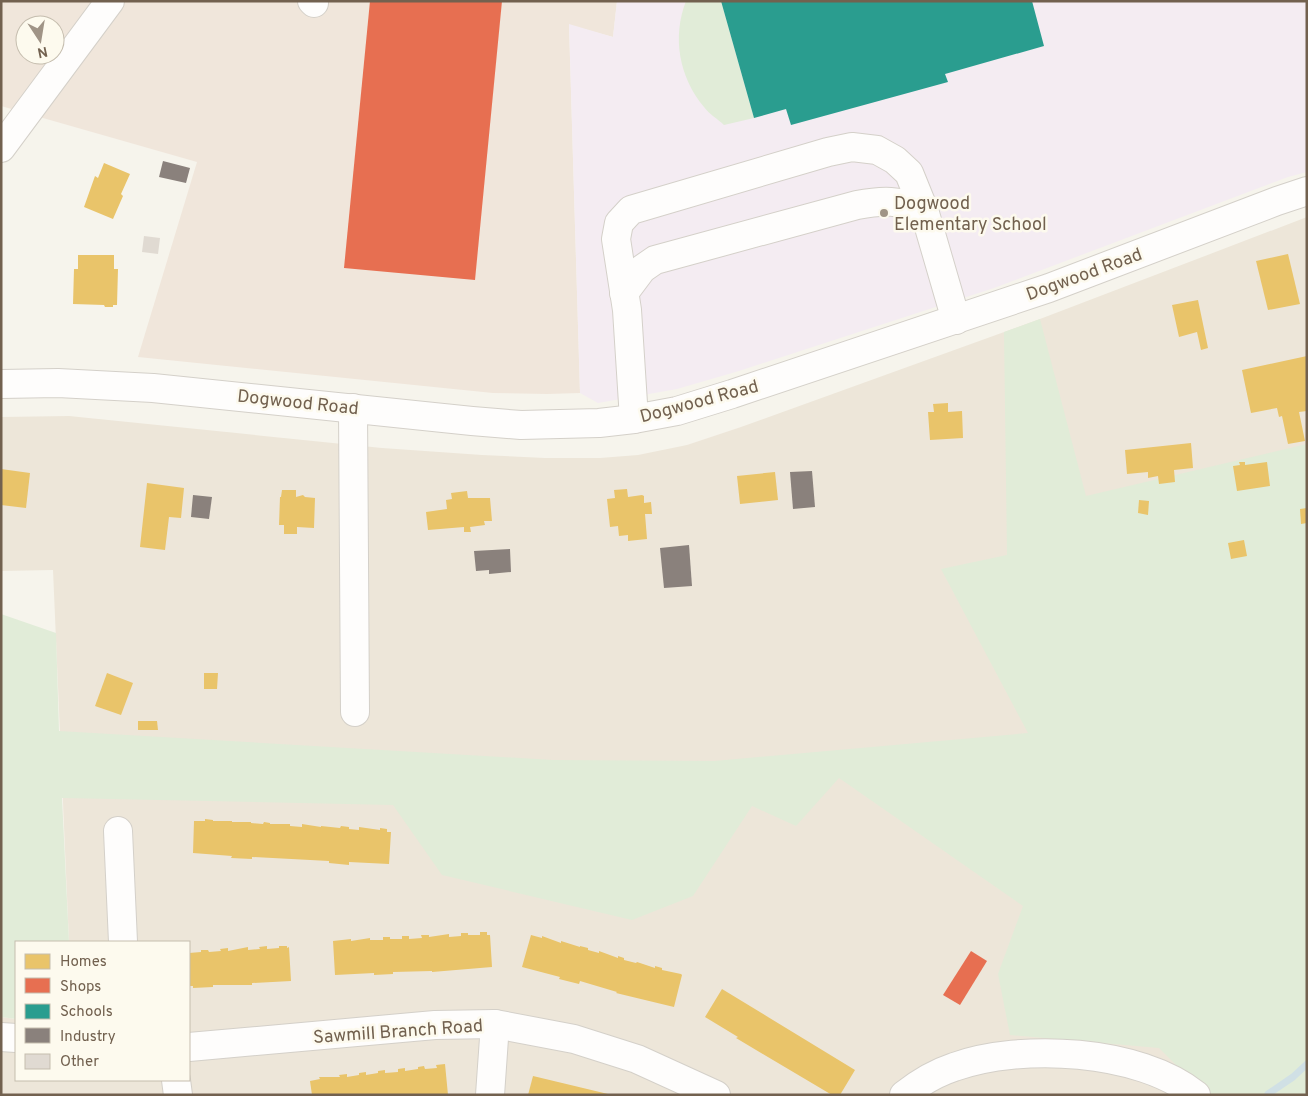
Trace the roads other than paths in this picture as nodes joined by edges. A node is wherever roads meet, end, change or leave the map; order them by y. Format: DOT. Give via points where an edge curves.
graph roads {
  1 [pos="110,1"];
  2 [pos="1,148"];
  3 [pos="1307,191"];
  4 [pos="924,210"];
  5 [pos="624,293"];
  6 [pos="956,320"];
  7 [pos="1,384"];
  8 [pos="353,408"];
  9 [pos="634,419"];
  10 [pos="355,712"];
  11 [pos="118,831"];
  12 [pos="123,941"];
  13 [pos="495,1024"];
  14 [pos="1,1036"];
  15 [pos="15,1038"];
  16 [pos="190,1047"];
  17 [pos="176,1081"];
  18 [pos="178,1095"];
  19 [pos="490,1095"];
  20 [pos="716,1095"];
  21 [pos="904,1095"];
  22 [pos="1196,1095"];
  1 -- 2 [label="street"];
  3 -- 6 [label="street, Dogwood Road"];
  4 -- 5 [label="street" via="907,203 883,200 655,260 642,269"];
  4 -- 5 [label="street" via="909,173 895,160 877,150 861,148 828,152 631,210 619,223 616,239"];
  4 -- 6 [label="street"];
  5 -- 9 [label="street"];
  6 -- 9 [label="street, Dogwood Road" via="677,411"];
  7 -- 8 [label="street, Dogwood Road" via="114,385"];
  8 -- 9 [label="street, Dogwood Road" via="521,424"];
  8 -- 10 [label="street"];
  11 -- 12 [label="street"];
  13 -- 16 [label="street, Sawmill Branch Road" via="435,1025"];
  13 -- 19 [label="street"];
  13 -- 20 [label="street, Sawmill Branch Road" via="574,1039 637,1060"];
  14 -- 15 [label="street"];
  17 -- 18 [label="street"];
  21 -- 22 [label="street" via="954,1067 988,1058 1047,1053 1100,1057 1145,1067 1183,1084"];
}
